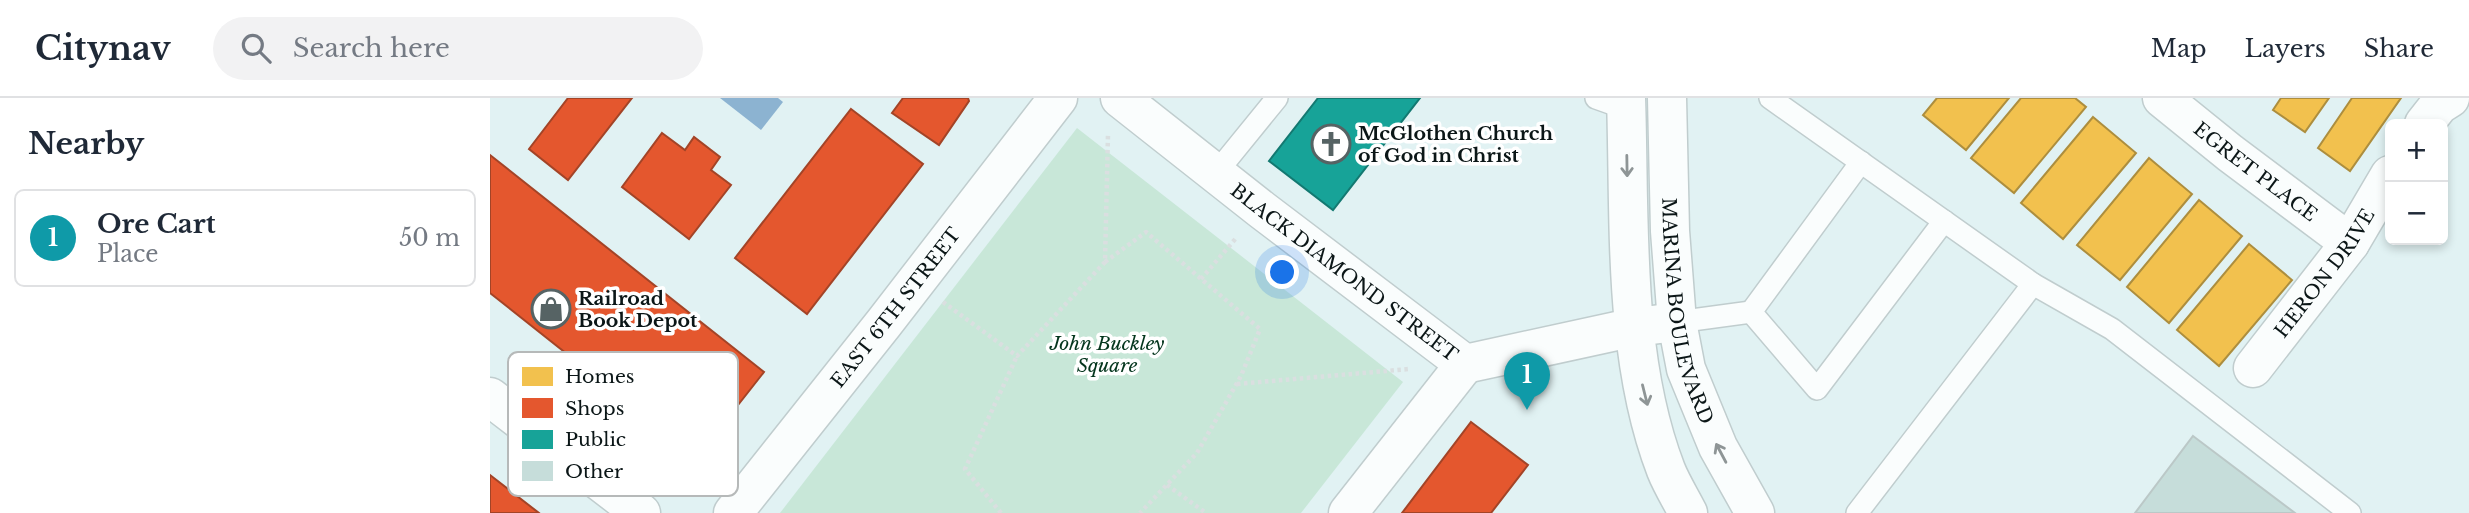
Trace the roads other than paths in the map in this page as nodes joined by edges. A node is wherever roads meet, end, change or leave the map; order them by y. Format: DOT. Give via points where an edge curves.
graph roads {
  1 [pos="1058,98"];
  2 [pos="1277,98"];
  3 [pos="1667,98"];
  4 [pos="1770,98"];
  5 [pos="2162,98"];
  6 [pos="2451,98"];
  7 [pos="1616,102"];
  8 [pos="1114,112"];
  9 [pos="2428,119"];
  10 [pos="1861,162"];
  11 [pos="1216,173"];
  12 [pos="2386,182"];
  13 [pos="1944,221"];
  14 [pos="2350,243"];
  15 [pos="2033,284"];
  16 [pos="1751,312"];
  17 [pos="1677,322"];
  18 [pos="1635,327"];
  19 [pos="1465,364"];
  20 [pos="2253,368"];
  21 [pos="490,397"];
  22 [pos="508,411"];
  23 [pos="619,496"];
  24 [pos="641,513"];
  25 [pos="733,513"];
  26 [pos="1348,513"];
  27 [pos="1688,513"];
  28 [pos="1755,513"];
  29 [pos="1857,513"];
  30 [pos="2350,513"];
  1 -- 25 [label="street, EAST 6TH STREET"];
  2 -- 11 [label="lane"];
  3 -- 17 [label="street, MARINA BOULEVARD"];
  4 -- 10 [label="lane"];
  5 -- 14 [label="street, EGRET PLACE"];
  6 -- 9 [label="street"];
  7 -- 18 [label="street, one-way"];
  8 -- 11 [label="street, BLACK DIAMOND STREET"];
  10 -- 13 [label="lane"];
  10 -- 16 [label="lane"];
  11 -- 19 [label="street, BLACK DIAMOND STREET"];
  12 -- 14 [label="street, HERON DRIVE"];
  13 -- 15 [label="lane"];
  13 -- 16 [label="lane" via="1817,389"];
  14 -- 20 [label="street, HERON DRIVE"];
  15 -- 29 [label="lane"];
  15 -- 30 [label="lane" via="2112,329"];
  16 -- 17 [label="lane"];
  17 -- 18 [label="street, BLACK DIAMOND STREET"];
  28 -- 17 [label="street, MARINA BOULEVARD, one-way" via="1717,447 1686,369"];
  18 -- 19 [label="street, BLACK DIAMOND STREET"];
  18 -- 27 [label="street, one-way" via="1643,389 1666,470"];
  19 -- 26 [label="street"];
  21 -- 22 [label="street"];
  23 -- 24 [label="street"];
}
